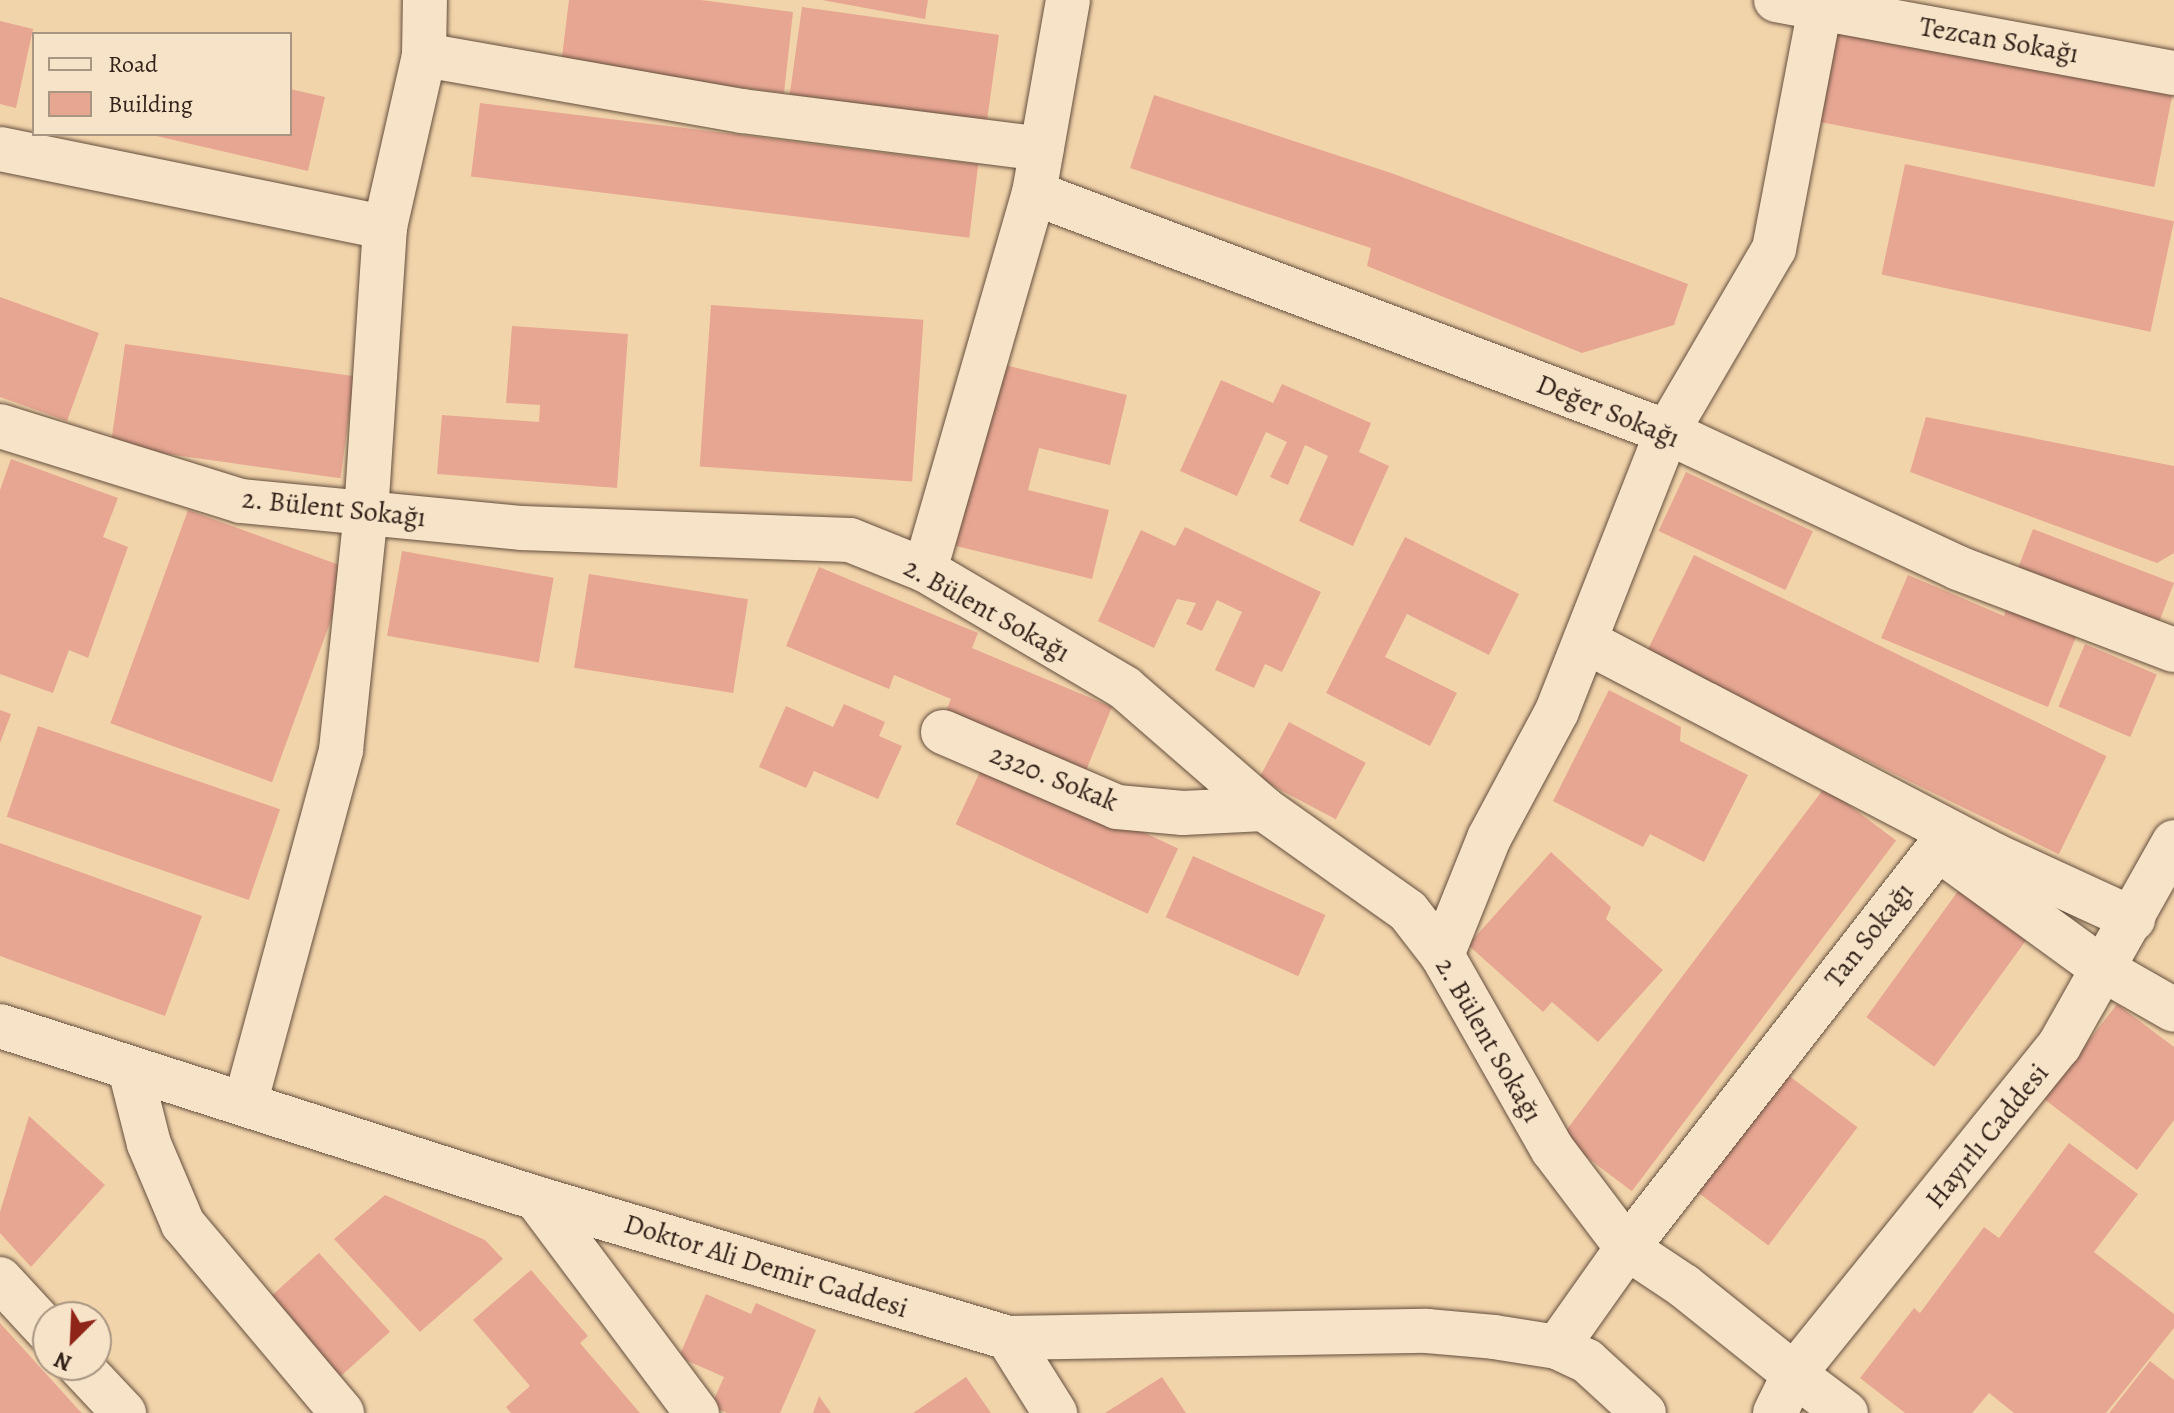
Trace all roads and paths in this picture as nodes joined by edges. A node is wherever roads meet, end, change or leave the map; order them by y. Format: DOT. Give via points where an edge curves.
graph roads {
  1 [pos="425,0"];
  2 [pos="1068,0"];
  3 [pos="1776,0"];
  4 [pos="1820,8"];
  5 [pos="424,55"];
  6 [pos="2174,73"];
  7 [pos="0,149"];
  8 [pos="1042,149"];
  9 [pos="1034,193"];
  10 [pos="385,227"];
  11 [pos="0,426"];
  12 [pos="1667,432"];
  13 [pos="366,513"];
  14 [pos="925,570"];
  15 [pos="1585,641"];
  16 [pos="2174,650"];
  17 [pos="943,732"];
  18 [pos="1264,809"];
  19 [pos="2174,842"];
  20 [pos="2133,919"];
  21 [pos="1442,955"];
  22 [pos="2106,971"];
  23 [pos="2174,1010"];
  24 [pos="0,1026"];
  25 [pos="130,1069"];
  26 [pos="245,1104"];
  27 [pos="536,1198"];
  28 [pos="1627,1248"];
  29 [pos="0,1279"];
  30 [pos="32,1314"];
  31 [pos="1008,1338"];
  32 [pos="1557,1347"];
  33 [pos="1794,1374"];
  34 [pos="94,1381"];
  35 [pos="124,1413"];
  36 [pos="342,1413"];
  37 [pos="697,1413"];
  38 [pos="1055,1413"];
  39 [pos="1644,1413"];
  40 [pos="1775,1413"];
  41 [pos="1846,1413"];
  1 -- 5 [label="street"];
  2 -- 8 [label="street"];
  3 -- 4 [label="street, Tezcan Sokağı"];
  4 -- 6 [label="street, Tezcan Sokağı"];
  4 -- 12 [label="street" via="1774,249"];
  5 -- 8 [label="street" via="742,111"];
  5 -- 10 [label="street"];
  7 -- 10 [label="street"];
  8 -- 9 [label="street"];
  9 -- 12 [label="street, Değer Sokağı"];
  9 -- 14 [label="street"];
  10 -- 13 [label="street"];
  11 -- 13 [label="street, 2. Bülent Sokağı" via="241,501"];
  12 -- 15 [label="street"];
  12 -- 16 [label="street, Değer Sokağı" via="1958,568"];
  13 -- 14 [label="street, 2. Bülent Sokağı" via="522,528 850,540"];
  13 -- 26 [label="street" via="341,750"];
  14 -- 18 [label="street, 2. Bülent Sokağı" via="1125,688"];
  15 -- 20 [label="street" via="1996,856"];
  15 -- 21 [label="street" via="1557,711 1489,838"];
  17 -- 18 [label="street, 2320. Sokak" via="1117,807 1183,813"];
  18 -- 21 [label="street, 2. Bülent Sokağı" via="1408,911"];
  19 -- 20 [label="street, Hayırlı Caddesi"];
  20 -- 22 [label="street, Hayırlı Caddesi"];
  21 -- 28 [label="street, 2. Bülent Sokağı" via="1553,1150"];
  22 -- 23 [label="street, Tan Sokağı"];
  22 -- 28 [label="street, Tan Sokağı" via="1938,849"];
  22 -- 33 [label="street, Hayırlı Caddesi" via="2059,1046"];
  24 -- 25 [label="street, Doktor Ali Demir Caddesi"];
  25 -- 26 [label="street, Doktor Ali Demir Caddesi"];
  25 -- 36 [label="street" via="149,1144 183,1224"];
  26 -- 27 [label="street, Doktor Ali Demir Caddesi"];
  27 -- 31 [label="street, Doktor Ali Demir Caddesi"];
  27 -- 37 [label="street"];
  28 -- 32 [label="street"];
  28 -- 33 [label="street, 2. Bülent Sokağı"];
  29 -- 30 [label="street"];
  31 -- 32 [label="street, Doktor Ali Demir Caddesi" via="1427,1331"];
  31 -- 38 [label="street"];
  32 -- 39 [label="street" via="1587,1361"];
  33 -- 40 [label="street, Hayırlı Caddesi"];
  33 -- 41 [label="street, 2. Bülent Sokağı"];
  34 -- 35 [label="street"];
}
